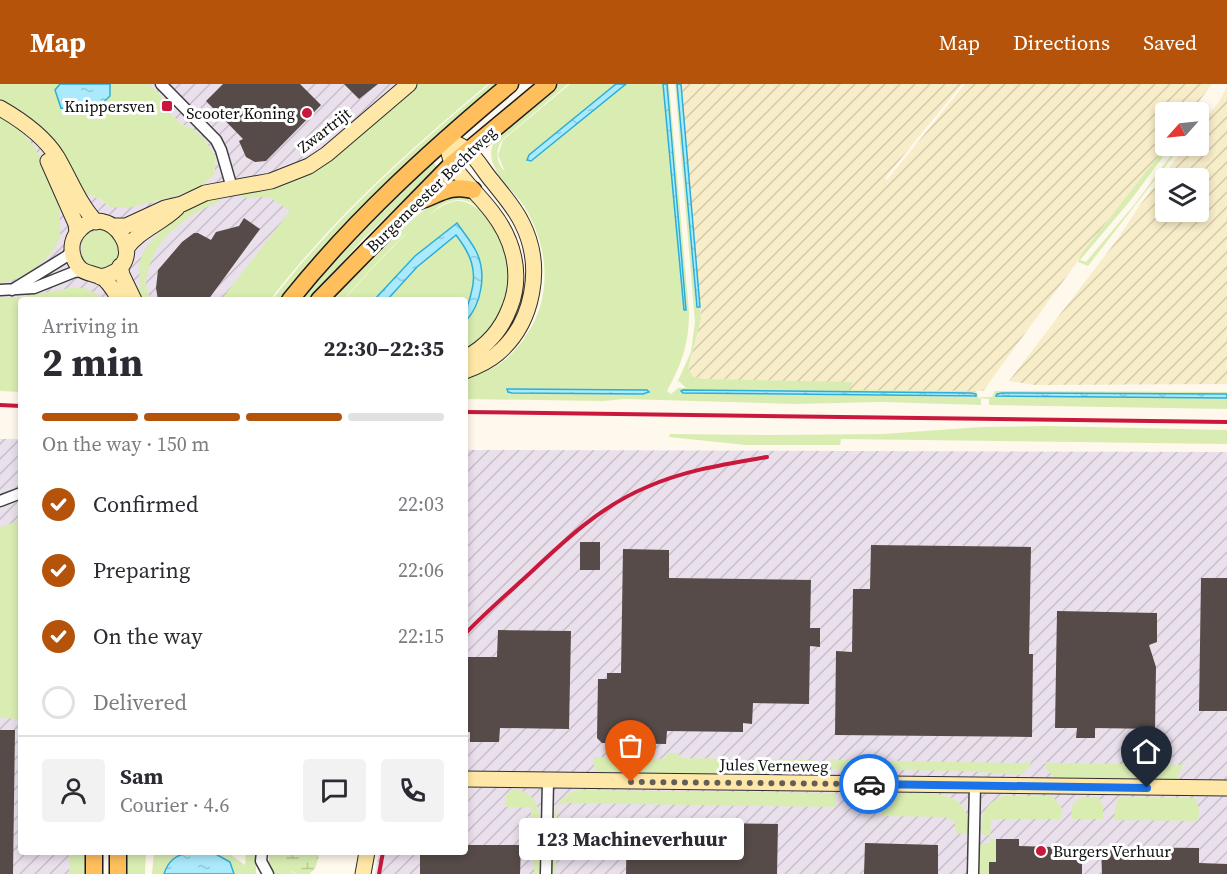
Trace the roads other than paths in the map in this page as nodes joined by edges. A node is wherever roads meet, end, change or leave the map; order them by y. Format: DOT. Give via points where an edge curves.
graph roads {
  1 [pos="160,84"];
  2 [pos="409,84"];
  3 [pos="510,84"];
  4 [pos="548,84"];
  5 [pos="0,108"];
  6 [pos="30,130"];
  7 [pos="446,139"];
  8 [pos="467,150"];
  9 [pos="452,164"];
  10 [pos="232,188"];
  11 [pos="473,190"];
  12 [pos="182,204"];
  13 [pos="412,204"];
  14 [pos="96,222"];
  15 [pos="114,226"];
  16 [pos="77,233"];
  17 [pos="126,249"];
  18 [pos="72,250"];
  19 [pos="120,266"];
  20 [pos="82,271"];
  21 [pos="100,277"];
  22 [pos="0,290"];
  23 [pos="12,290"];
  24 [pos="118,297"];
  25 [pos="133,297"];
  26 [pos="293,297"];
  27 [pos="322,297"];
  28 [pos="468,356"];
  29 [pos="468,369"];
  30 [pos="18,494"];
  31 [pos="0,501"];
  32 [pos="468,779"];
  33 [pos="548,781"];
  34 [pos="975,785"];
  35 [pos="1227,788"];
  36 [pos="94,855"];
  37 [pos="118,855"];
  38 [pos="262,855"];
  39 [pos="366,855"];
  40 [pos="94,874"];
  41 [pos="118,874"];
  42 [pos="268,874"];
  43 [pos="363,874"];
  44 [pos="546,874"];
  45 [pos="973,874"];
  1 -- 10 [label="street" via="216,140"];
  2 -- 10 [label="street, Zwartrijt" via="309,166 271,181"];
  3 -- 7 [label="main road, Burgemeester Bechtweg"];
  4 -- 8 [label="main road, Burgemeester Bechtweg"];
  5 -- 6 [label="street"];
  6 -- 14 [label="street" via="55,155"];
  6 -- 16 [label="street" via="49,163"];
  7 -- 8 [label="street"];
  7 -- 9 [label="street"];
  7 -- 26 [label="main road, Burgemeester Bechtweg" via="342,238"];
  8 -- 9 [label="main road, Burgemeester Bechtweg"];
  8 -- 29 [label="street" via="522,223 532,249 534,278 530,305 510,341 497,354"];
  9 -- 11 [label="street"];
  9 -- 13 [label="main road, Burgemeester Bechtweg"];
  10 -- 12 [label="street, Zwartrijt" via="206,193"];
  11 -- 13 [label="main road" via="446,189"];
  11 -- 28 [label="street" via="507,233 517,276 514,296 498,330"];
  12 -- 15 [label="street, Zwartrijt" via="126,226"];
  12 -- 17 [label="street, Zwartrijt"];
  13 -- 27 [label="main road, Burgemeester Bechtweg"];
  14 -- 15 [label="street"];
  14 -- 16 [label="street"];
  15 -- 17 [label="street" via="125,240"];
  16 -- 18 [label="street"];
  17 -- 19 [label="street"];
  18 -- 20 [label="street"];
  18 -- 23 [label="street"];
  19 -- 21 [label="street"];
  19 -- 25 [label="street"];
  20 -- 21 [label="street"];
  20 -- 23 [label="street" via="34,288"];
  21 -- 24 [label="street"];
  22 -- 23 [label="street"];
  30 -- 31 [label="street"];
  32 -- 33 [label="street, Jules Verneweg"];
  33 -- 34 [label="street, Jules Verneweg"];
  33 -- 44 [label="street"];
  34 -- 35 [label="street, Jules Verneweg"];
  34 -- 45 [label="street"];
  36 -- 40 [label="main road"];
  37 -- 41 [label="main road"];
  38 -- 42 [label="street"];
  39 -- 43 [label="street"];
}
